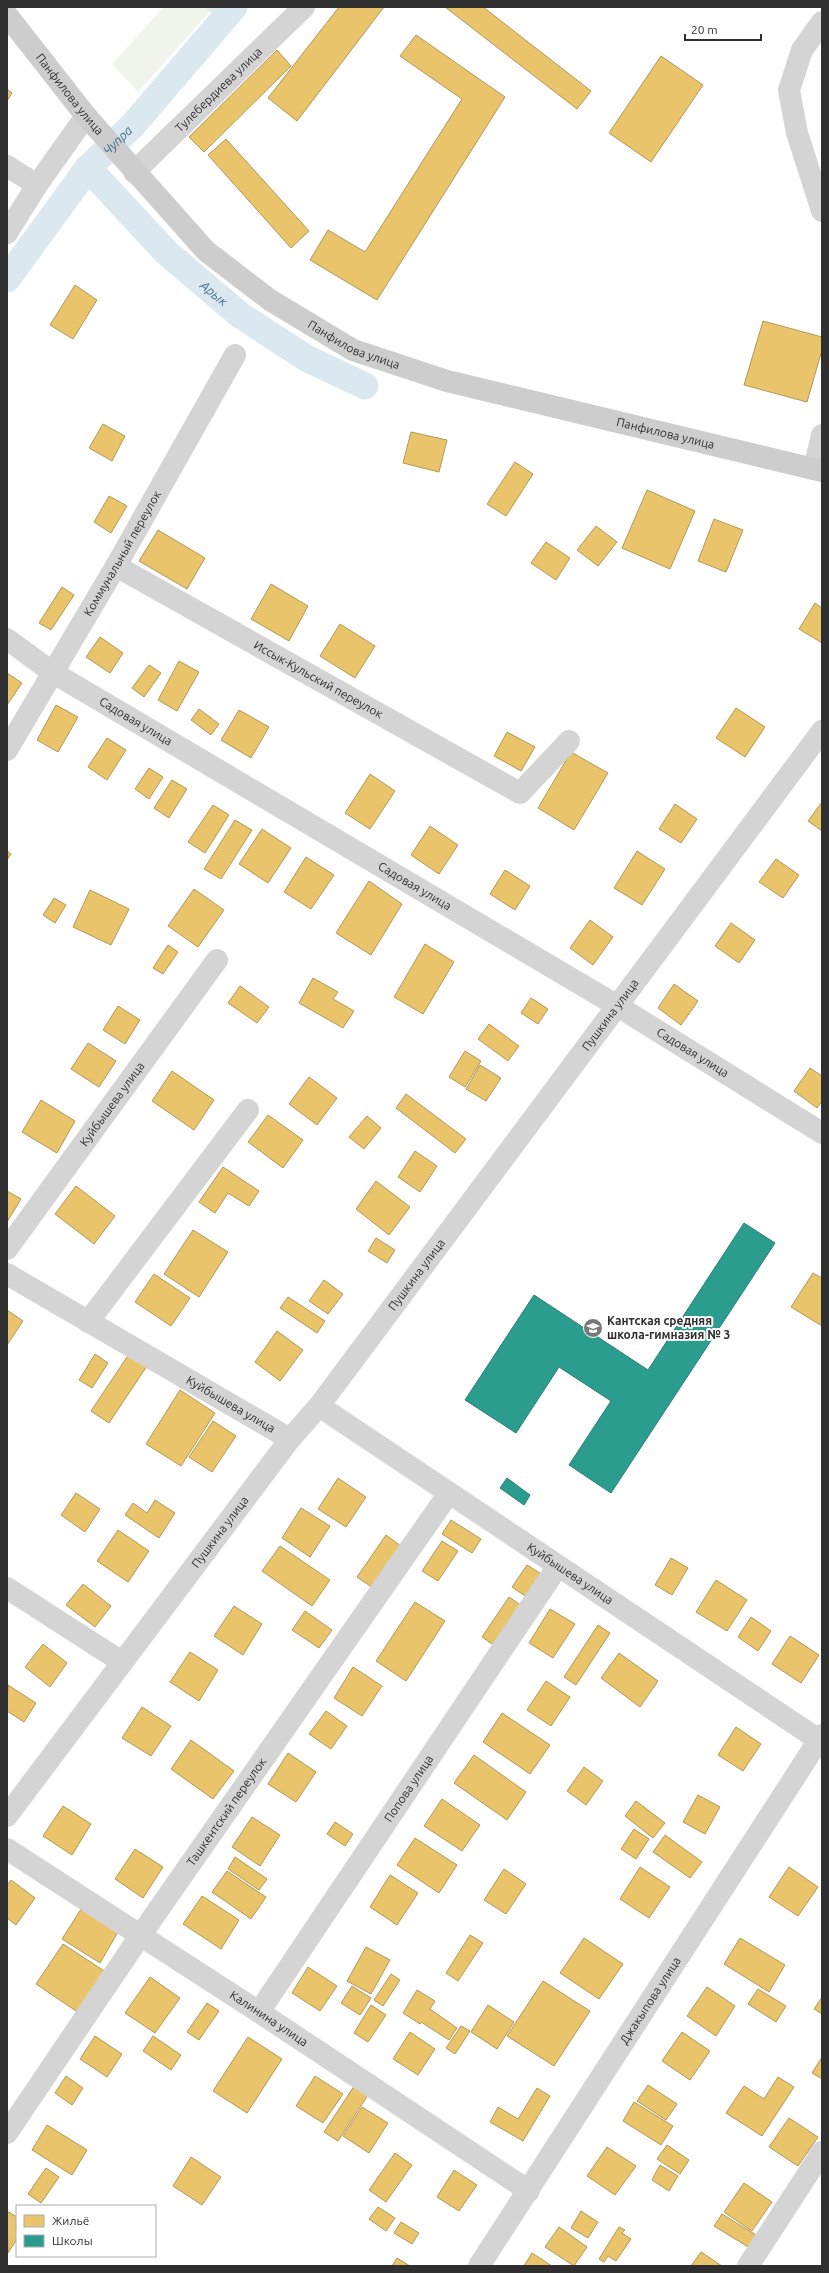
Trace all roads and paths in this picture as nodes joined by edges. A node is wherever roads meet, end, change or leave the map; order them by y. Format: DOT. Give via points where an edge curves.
graph roads {
  1 [pos="304,7"];
  2 [pos="7,15"];
  3 [pos="822,22"];
  4 [pos="86,116"];
  5 [pos="7,166"];
  6 [pos="134,172"];
  7 [pos="37,185"];
  8 [pos="822,211"];
  9 [pos="7,233"];
  10 [pos="235,355"];
  11 [pos="822,435"];
  12 [pos="818,470"];
  13 [pos="116,566"];
  14 [pos="7,639"];
  15 [pos="52,672"];
  16 [pos="822,731"];
  17 [pos="569,741"];
  18 [pos="7,750"];
  19 [pos="217,960"];
  20 [pos="616,1005"];
  21 [pos="248,1110"];
  22 [pos="822,1133"];
  23 [pos="7,1249"];
  24 [pos="7,1274"];
  25 [pos="88,1322"];
  26 [pos="319,1406"];
  27 [pos="290,1439"];
  28 [pos="450,1493"];
  29 [pos="558,1566"];
  30 [pos="7,1588"];
  31 [pos="122,1662"];
  32 [pos="821,1739"];
  33 [pos="7,1816"];
  34 [pos="7,1849"];
  35 [pos="140,1936"];
  36 [pos="259,2012"];
  37 [pos="7,2133"];
  38 [pos="822,2152"];
  39 [pos="529,2191"];
  40 [pos="479,2266"];
  41 [pos="748,2266"];
  1 -- 6 [label="street, Тулебердиева улица"];
  2 -- 4 [label="street, Панфилова улица"];
  3 -- 8 [label="street" via="802,50 789,90 797,133"];
  4 -- 6 [label="street, Панфилова улица"];
  4 -- 7 [label="street"];
  5 -- 7 [label="street"];
  6 -- 12 [label="street, Панфилова улица" via="206,251 270,300 353,350 447,381"];
  7 -- 9 [label="street"];
  10 -- 13 [label="street, Коммунальный переулок"];
  11 -- 12 [label="street"];
  13 -- 15 [label="street, Коммунальный переулок"];
  13 -- 17 [label="street, Иссык-Кульский переулок" via="520,794"];
  14 -- 15 [label="street, Садовая улица"];
  15 -- 18 [label="street, Коммунальный переулок"];
  15 -- 20 [label="street, Садовая улица"];
  16 -- 20 [label="street, Пушкина улица"];
  19 -- 23 [label="street, Куйбышева улица"];
  20 -- 22 [label="street, Садовая улица"];
  20 -- 26 [label="street, Пушкина улица"];
  21 -- 25 [label="street"];
  24 -- 25 [label="street, Куйбышева улица"];
  25 -- 27 [label="street, Куйбышева улица"];
  26 -- 27 [label="street, Пушкина улица"];
  26 -- 28 [label="street, Куйбышева улица"];
  27 -- 31 [label="street, Пушкина улица"];
  28 -- 29 [label="street, Куйбышева улица"];
  28 -- 35 [label="street, Ташкентский переулок"];
  29 -- 32 [label="street, Куйбышева улица"];
  29 -- 36 [label="street, Попова улица"];
  30 -- 31 [label="street"];
  31 -- 33 [label="street, Пушкина улица"];
  32 -- 39 [label="street, Джакыпова улица"];
  34 -- 35 [label="street, Калинина улица"];
  35 -- 36 [label="street, Калинина улица"];
  35 -- 37 [label="street, Ташкентский переулок"];
  36 -- 39 [label="street, Калинина улица"];
  38 -- 41 [label="street"];
  39 -- 40 [label="street, Джакыпова улица"];
}
